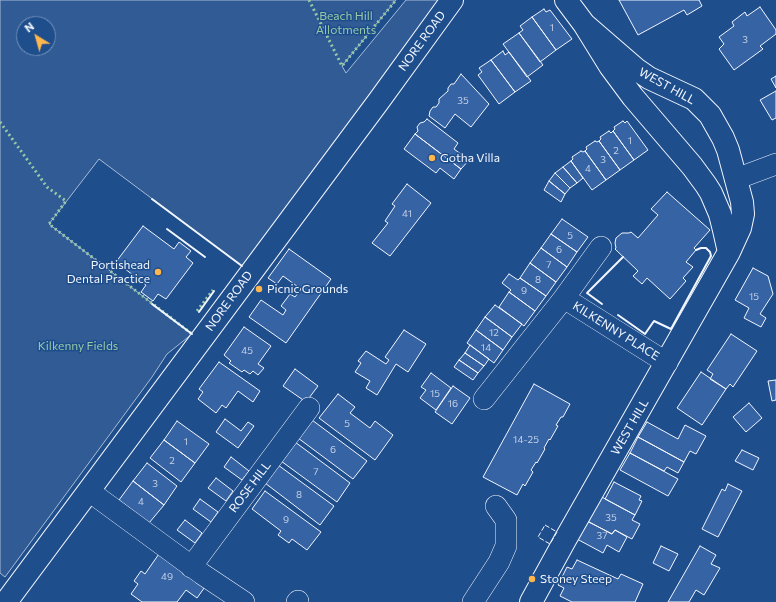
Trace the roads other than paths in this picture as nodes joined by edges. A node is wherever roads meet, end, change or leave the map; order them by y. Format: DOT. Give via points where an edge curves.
graph roads {
  1 [pos="452,0"];
  2 [pos="566,0"];
  3 [pos="584,24"];
  4 [pos="776,164"];
  5 [pos="736,179"];
  6 [pos="601,247"];
  7 [pos="729,252"];
  8 [pos="564,298"];
  9 [pos="667,363"];
  10 [pos="484,399"];
  11 [pos="309,408"];
  12 [pos="89,491"];
  13 [pos="496,506"];
  14 [pos="191,567"];
  15 [pos="6,602"];
  16 [pos="244,602"];
  17 [pos="473,602"];
  18 [pos="531,602"];
  1 -- 12 [label="street, NORE ROAD"];
  2 -- 3 [label="street, WEST HILL"];
  3 -- 5 [label="street, WEST HILL" via="636,69 649,78 686,94 710,115 723,138"];
  3 -- 7 [label="street, WEST HILL" via="633,97 706,185 720,214"];
  4 -- 5 [label="street"];
  5 -- 7 [label="street, WEST HILL" via="744,214"];
  6 -- 8 [label="street, KILKENNY PLACE"];
  7 -- 9 [label="street, WEST HILL"];
  8 -- 9 [label="street, KILKENNY PLACE"];
  8 -- 10 [label="street, KILKENNY PLACE" via="494,378"];
  9 -- 18 [label="street, WEST HILL"];
  11 -- 14 [label="street, ROSE HILL"];
  12 -- 14 [label="street"];
  12 -- 15 [label="street, NORE ROAD"];
  13 -- 17 [label="street" via="506,520 506,546 500,562"];
  14 -- 16 [label="street"];
}
